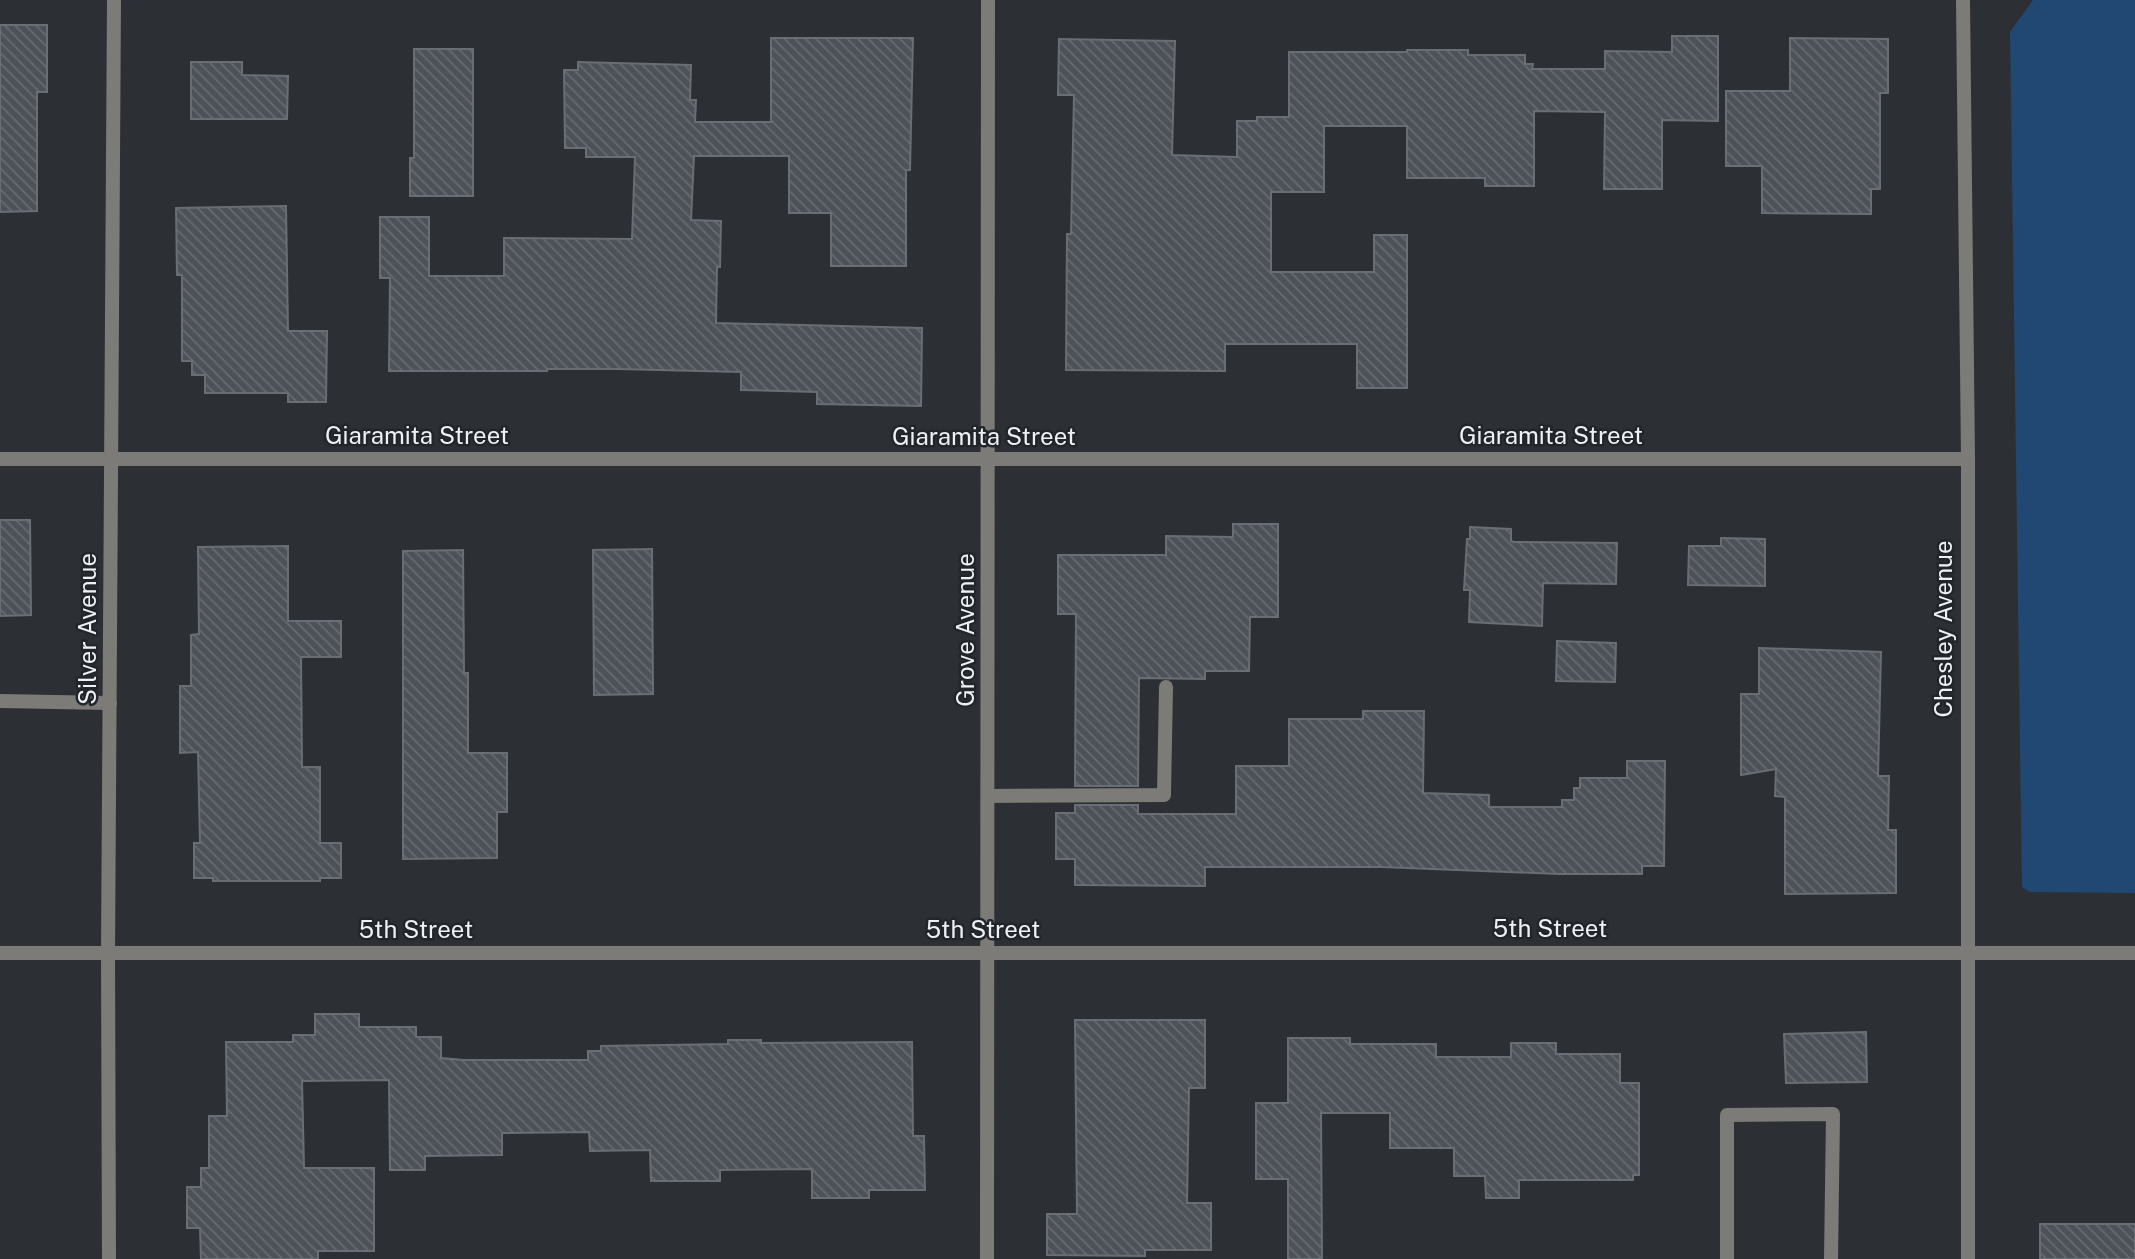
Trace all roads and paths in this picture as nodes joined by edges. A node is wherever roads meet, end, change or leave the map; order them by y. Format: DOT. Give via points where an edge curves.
graph roads {
  1 [pos="114,0"];
  2 [pos="988,0"];
  3 [pos="1963,0"];
  4 [pos="0,459"];
  5 [pos="112,459"];
  6 [pos="1968,459"];
  7 [pos="988,460"];
  8 [pos="1166,687"];
  9 [pos="0,701"];
  10 [pos="110,703"];
  11 [pos="988,796"];
  12 [pos="1966,952"];
  13 [pos="0,953"];
  14 [pos="108,953"];
  15 [pos="988,953"];
  16 [pos="2135,953"];
  17 [pos="109,1259"];
  18 [pos="987,1259"];
  19 [pos="1727,1259"];
  20 [pos="1831,1259"];
  21 [pos="1968,1259"];
  1 -- 5 [label="street, Silver Avenue"];
  2 -- 7 [label="street, Grove Avenue"];
  3 -- 6 [label="street, Chesley Avenue"];
  4 -- 5 [label="street, Giaramita Street"];
  5 -- 7 [label="street, Giaramita Street"];
  5 -- 10 [label="street, Silver Avenue"];
  6 -- 7 [label="street, Giaramita Street"];
  6 -- 12 [label="street, Chesley Avenue"];
  7 -- 11 [label="street, Grove Avenue"];
  8 -- 11 [label="street" via="1164,795"];
  9 -- 10 [label="street"];
  10 -- 14 [label="street, Silver Avenue"];
  11 -- 15 [label="street, Grove Avenue"];
  12 -- 15 [label="street, 5th Street"];
  12 -- 16 [label="street, 5th Street"];
  12 -- 21 [label="street, Chesley Avenue"];
  13 -- 14 [label="street, 5th Street"];
  14 -- 15 [label="street, 5th Street"];
  14 -- 17 [label="street, Silver Avenue"];
  15 -- 18 [label="street, Grove Avenue"];
  19 -- 20 [label="street" via="1727,1115 1833,1114"];
}
